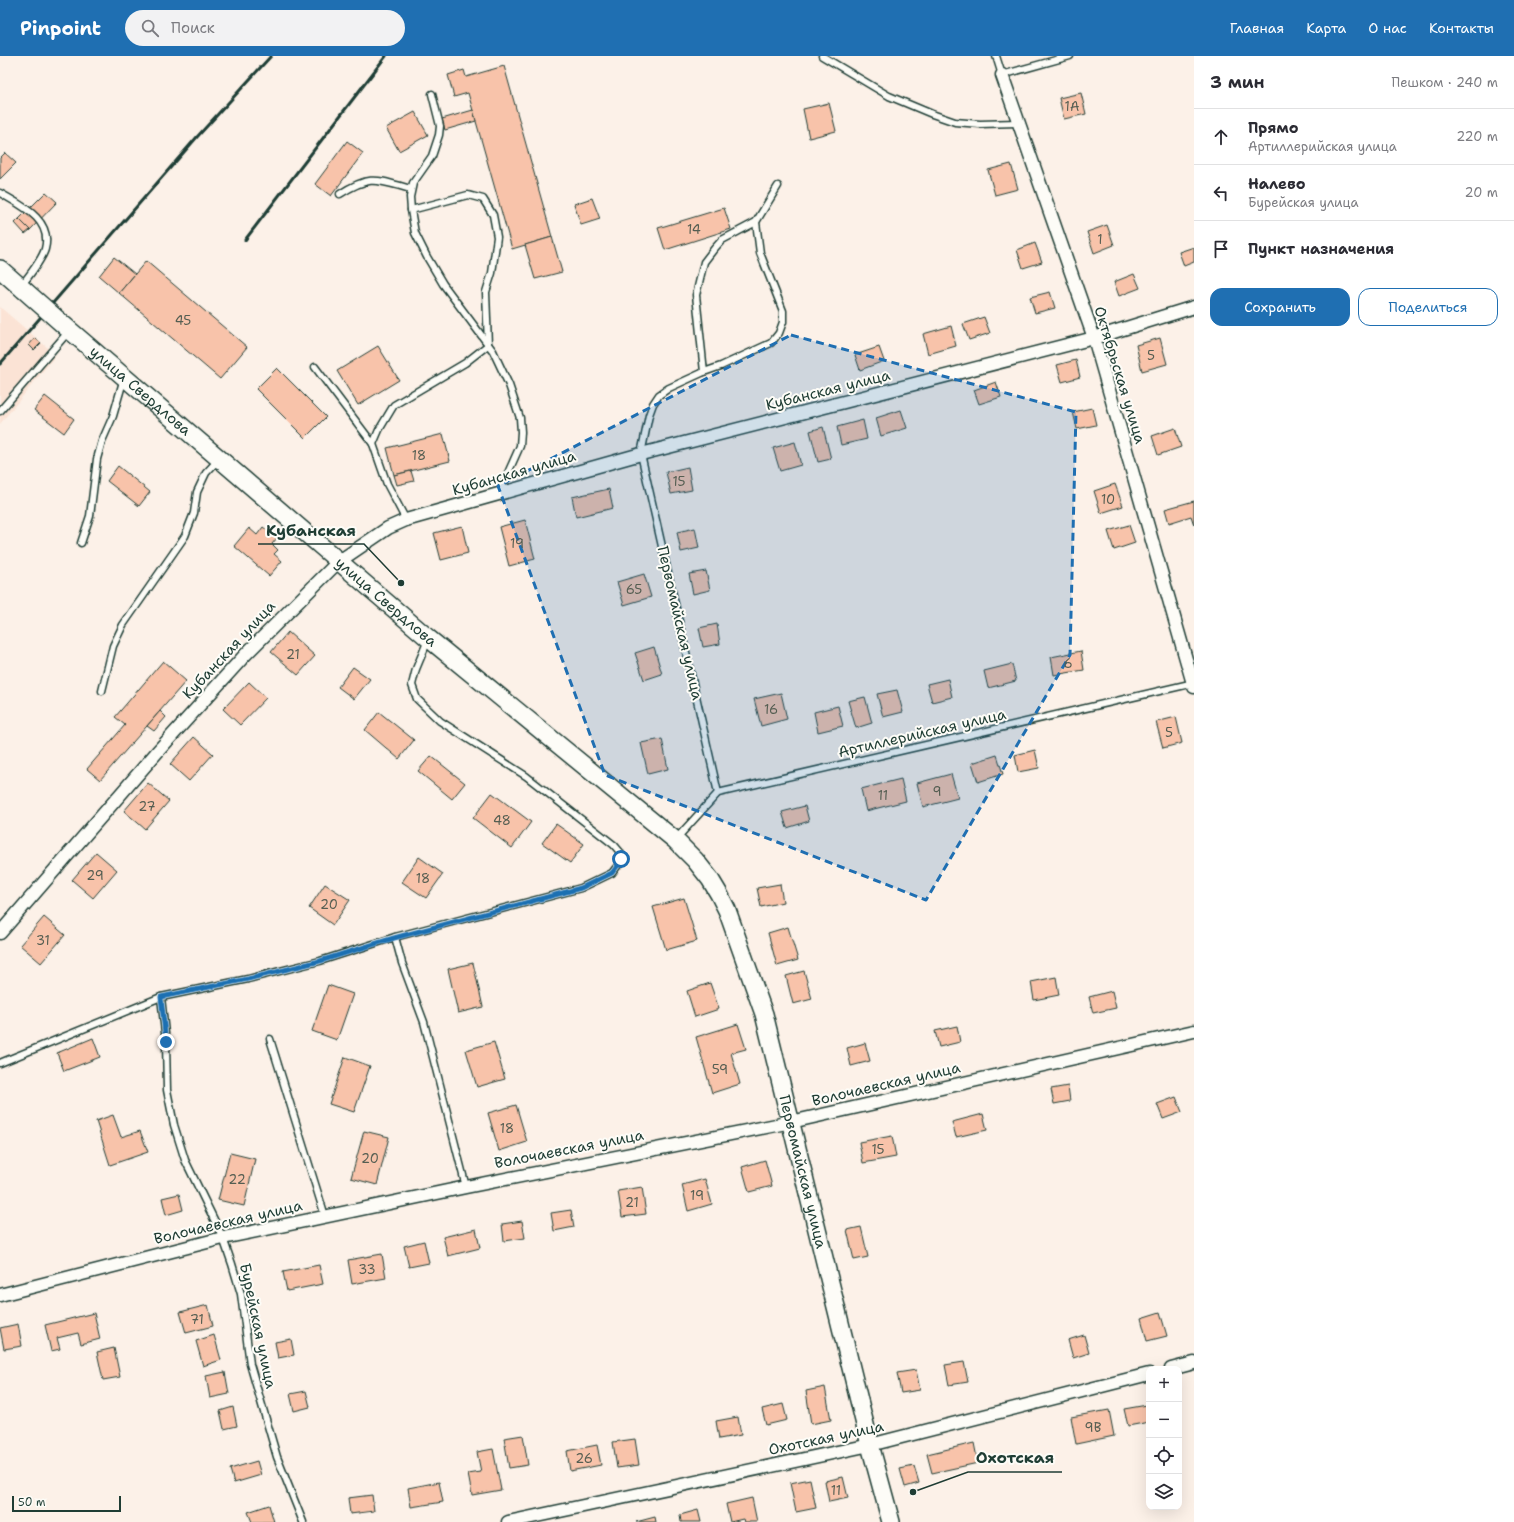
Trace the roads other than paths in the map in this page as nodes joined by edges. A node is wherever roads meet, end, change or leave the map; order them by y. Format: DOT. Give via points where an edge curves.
graph roads {
  1 [pos="822,56"];
  2 [pos="996,56"];
  3 [pos="1070,56"];
  4 [pos="1002,75"];
  5 [pos="432,94"];
  6 [pos="1018,123"];
  7 [pos="778,186"];
  8 [pos="411,189"];
  9 [pos="0,193"];
  10 [pos="340,194"];
  11 [pos="411,210"];
  12 [pos="756,222"];
  13 [pos="0,269"];
  14 [pos="22,288"];
  15 [pos="1194,307"];
  16 [pos="68,328"];
  17 [pos="1094,338"];
  18 [pos="488,345"];
  19 [pos="315,367"];
  20 [pos="704,372"];
  21 [pos="125,377"];
  22 [pos="0,411"];
  23 [pos="373,444"];
  24 [pos="641,454"];
  25 [pos="221,458"];
  26 [pos="498,495"];
  27 [pos="406,520"];
  28 [pos="82,543"];
  29 [pos="338,562"];
  30 [pos="428,638"];
  31 [pos="1194,685"];
  32 [pos="102,691"];
  33 [pos="718,793"];
  34 [pos="675,840"];
  35 [pos="0,933"];
  36 [pos="394,938"];
  37 [pos="161,997"];
  38 [pos="1194,1031"];
  39 [pos="270,1039"];
  40 [pos="0,1063"];
  41 [pos="791,1122"];
  42 [pos="466,1187"];
  43 [pos="325,1216"];
  44 [pos="223,1238"];
  45 [pos="0,1295"];
  46 [pos="1194,1363"];
  47 [pos="1182,1366"];
  48 [pos="1146,1375"];
  49 [pos="870,1445"];
  50 [pos="303,1522"];
  51 [pos="508,1522"];
  52 [pos="891,1522"];
  1 -- 6 [label="lane" via="889,96 955,122"];
  2 -- 4 [label="lane"];
  3 -- 4 [label="lane"];
  4 -- 6 [label="street, Октябрьская улица"];
  5 -- 8 [label="lane" via="440,136 432,156"];
  6 -- 17 [label="street, Октябрьская улица"];
  7 -- 12 [label="lane"];
  8 -- 10 [label="lane" via="371,180 354,185"];
  8 -- 11 [label="lane"];
  9 -- 14 [label="lane" via="28,209 43,227 45,249"];
  11 -- 18 [label="lane" via="416,233 427,257 443,284"];
  11 -- 18 [label="lane" via="468,195 483,199 493,215 496,237 492,273 486,292"];
  12 -- 20 [label="lane" via="722,240 704,262 696,295"];
  12 -- 20 [label="lane" via="760,253 783,311 783,322 771,343"];
  13 -- 14 [label="main road"];
  14 -- 16 [label="main road, улица Свердлова, bridge"];
  15 -- 17 [label="street, Кубанская улица"];
  16 -- 21 [label="main road, улица Свердлова"];
  16 -- 22 [label="lane"];
  17 -- 24 [label="street, Кубанская улица"];
  17 -- 31 [label="street, Октябрьская улица"];
  18 -- 23 [label="lane" via="465,363 394,405"];
  18 -- 26 [label="lane" via="509,385 520,418 521,432 520,446"];
  19 -- 23 [label="lane"];
  20 -- 24 [label="lane" via="659,395 649,415"];
  21 -- 25 [label="main road, улица Свердлова"];
  21 -- 28 [label="lane" via="97,459 90,516"];
  23 -- 27 [label="lane" via="387,484"];
  24 -- 26 [label="street, Кубанская улица"];
  24 -- 33 [label="lane, Первомайская улица"];
  25 -- 29 [label="main road, улица Свердлова"];
  25 -- 32 [label="lane" via="206,473 185,536 123,625 113,646"];
  26 -- 27 [label="street, Кубанская улица"];
  27 -- 29 [label="street, Кубанская улица" via="388,528"];
  29 -- 30 [label="main road, улица Свердлова"];
  29 -- 35 [label="street, Кубанская улица" via="246,654"];
  30 -- 34 [label="main road, улица Свердлова"];
  30 -- 36 [label="lane" via="412,685 417,699 440,721 526,776 614,845 620,852 621,859 612,873 581,888"];
  31 -- 33 [label="lane, Артиллерийская улица"];
  33 -- 34 [label="lane"];
  34 -- 41 [label="main road, Первомайская улица" via="710,879 727,910 764,1014"];
  36 -- 37 [label="lane" via="320,961"];
  36 -- 42 [label="lane" via="424,1022"];
  37 -- 40 [label="lane"];
  37 -- 44 [label="lane, Бурейская улица" via="166,1042 167,1090 174,1126 185,1160"];
  38 -- 41 [label="street, Волочаевская улица"];
  39 -- 43 [label="lane"];
  41 -- 42 [label="street, Волочаевская улица"];
  41 -- 49 [label="main road, Первомайская улица"];
  42 -- 43 [label="street, Волочаевская улица"];
  43 -- 44 [label="street, Волочаевская улица"];
  44 -- 45 [label="street, Волочаевская улица"];
  44 -- 50 [label="lane, Бурейская улица" via="241,1294 250,1364 277,1457"];
  46 -- 47 [label="street"];
  48 -- 49 [label="street, Охотская улица"];
  49 -- 51 [label="street, Охотская улица"];
  49 -- 52 [label="main road, Первомайская улица"];
}
